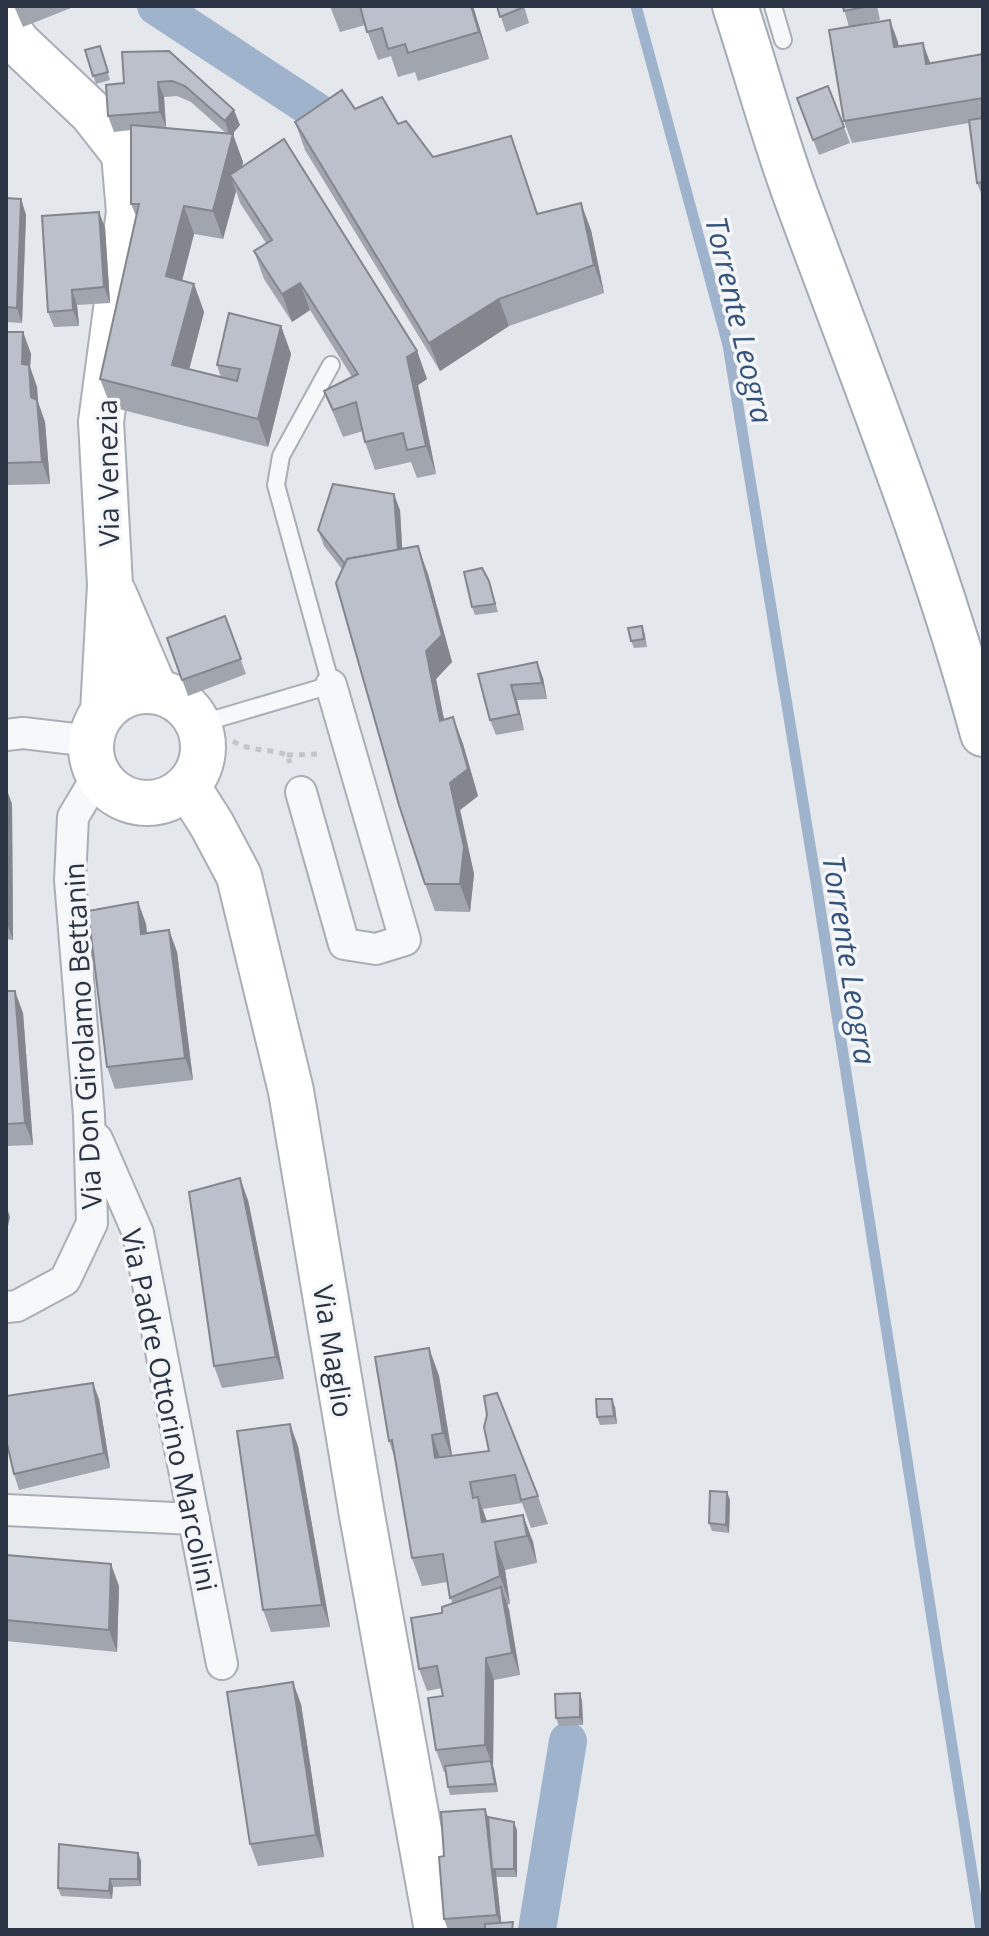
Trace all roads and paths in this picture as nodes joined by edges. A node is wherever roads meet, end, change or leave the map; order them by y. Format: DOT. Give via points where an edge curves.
graph roads {
  1 [pos="735,6"];
  2 [pos="773,6"];
  3 [pos="6,26"];
  4 [pos="783,40"];
  5 [pos="331,365"];
  6 [pos="110,585"];
  7 [pos="331,685"];
  8 [pos="155,690"];
  9 [pos="212,720"];
  10 [pos="983,734"];
  11 [pos="6,735"];
  12 [pos="97,743"];
  13 [pos="188,787"];
  14 [pos="301,792"];
  15 [pos="89,1115"];
  16 [pos="6,1307"];
  17 [pos="6,1510"];
  18 [pos="194,1519"];
  19 [pos="222,1664"];
  20 [pos="437,1930"];
  1 -- 10 [label="street" via="793,189 929,556"];
  2 -- 4 [label="lane"];
  3 -- 6 [label="street, Via Venezia" via="91,112 124,154 129,212 101,422"];
  5 -- 7 [label="lane" via="281,456 276,485"];
  6 -- 8 [label="street, Via Venezia"];
  6 -- 12 [label="street, Via Venezia"];
  7 -- 9 [label="lane"];
  7 -- 14 [label="street" via="405,940 376,949 344,944"];
  8 -- 9 [label="street"];
  8 -- 12 [label="street" via="140,690 113,702"];
  9 -- 13 [label="street" via="198,774"];
  9 -- 14 [label="path" via="248,750 287,755"];
  11 -- 12 [label="street"];
  12 -- 13 [label="street" via="109,788 123,799 165,800"];
  12 -- 15 [label="street, Via Don Girolamo Bettanin" via="73,817 70,880"];
  13 -- 20 [label="street, Via Maglio" via="239,876 291,1091"];
  15 -- 16 [label="street, Via Don Girolamo Bettanin" via="92,1223 65,1280"];
  15 -- 18 [label="street, Via Padre Ottorino Marcolini" via="138,1233"];
  17 -- 18 [label="street"];
  18 -- 19 [label="street, Via Padre Ottorino Marcolini"];
}
